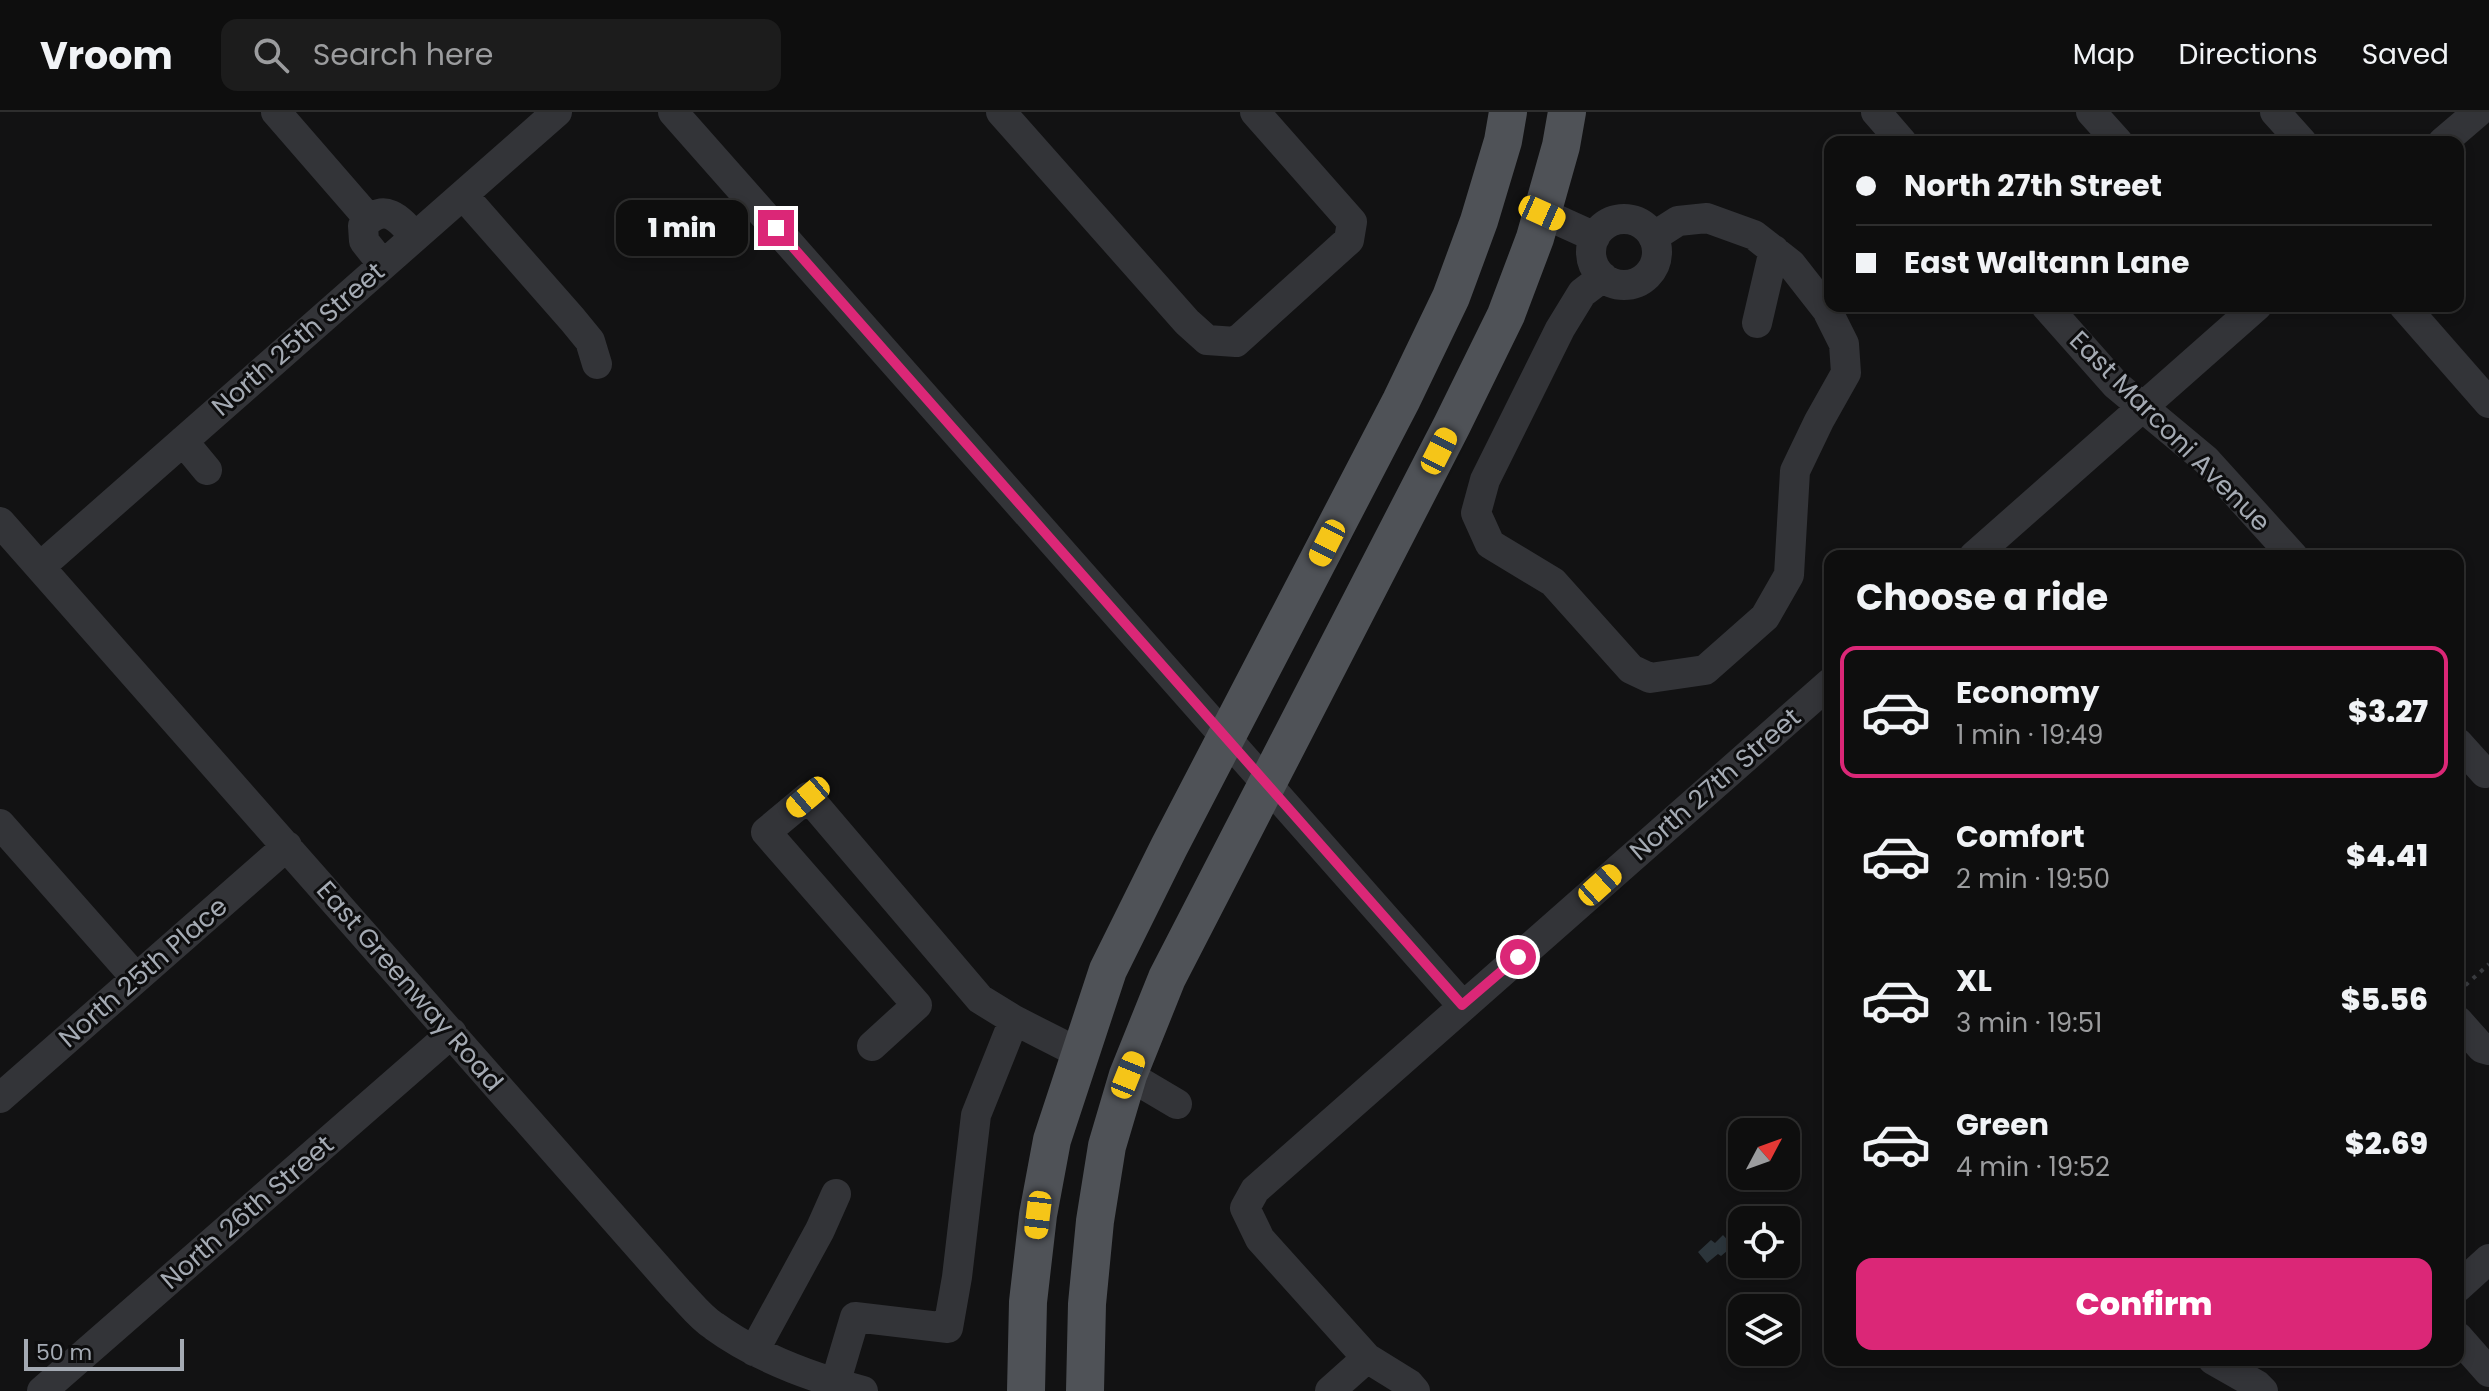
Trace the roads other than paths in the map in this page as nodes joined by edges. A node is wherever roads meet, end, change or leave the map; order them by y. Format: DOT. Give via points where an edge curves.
graph roads {
  1 [pos="276,112"];
  2 [pos="557,112"];
  3 [pos="673,112"];
  4 [pos="1001,112"];
  5 [pos="1255,112"];
  6 [pos="1508,112"];
  7 [pos="1567,112"];
  8 [pos="1876,112"];
  9 [pos="2091,112"];
  10 [pos="2275,112"];
  11 [pos="2478,112"];
  12 [pos="1897,136"];
  13 [pos="2113,136"];
  14 [pos="2297,136"];
  15 [pos="2450,136"];
  16 [pos="463,195"];
  17 [pos="1542,213"];
  18 [pos="369,219"];
  19 [pos="415,237"];
  20 [pos="1595,237"];
  21 [pos="1653,237"];
  22 [pos="1774,250"];
  23 [pos="383,265"];
  24 [pos="1603,277"];
  25 [pos="1824,306"];
  26 [pos="1828,312"];
  27 [pos="2051,312"];
  28 [pos="2250,312"];
  29 [pos="2409,312"];
  30 [pos="1757,323"];
  31 [pos="597,364"];
  32 [pos="2489,403"];
  33 [pos="2142,408"];
  34 [pos="183,441"];
  35 [pos="207,470"];
  36 [pos="0,522"];
  37 [pos="1981,550"];
  38 [pos="2288,550"];
  39 [pos="40,567"];
  40 [pos="1824,688"];
  41 [pos="1226,738"];
  42 [pos="2464,750"];
  43 [pos="2485,773"];
  44 [pos="1267,786"];
  45 [pos="0,824"];
  46 [pos="287,846"];
  47 [pos="136,978"];
  48 [pos="1462,1005"];
  49 [pos="1014,1020"];
  50 [pos="2464,1028"];
  51 [pos="452,1033"];
  52 [pos="872,1046"];
  53 [pos="2489,1050"];
  54 [pos="1081,1054"];
  55 [pos="1128,1075"];
  56 [pos="0,1098"];
  57 [pos="1177,1104"];
  58 [pos="836,1194"];
  59 [pos="2489,1259"];
  60 [pos="2464,1282"];
  61 [pos="2464,1344"];
  62 [pos="754,1351"];
  63 [pos="1367,1358"];
  64 [pos="2224,1366"];
  65 [pos="2489,1372"];
  66 [pos="849,1387"];
  67 [pos="1078,1390"];
  68 [pos="42,1391"];
  69 [pos="1026,1391"];
  70 [pos="1330,1391"];
  71 [pos="1378,1391"];
  72 [pos="1415,1391"];
  73 [pos="2263,1391"];
  1 -- 18 [label="street"];
  2 -- 16 [label="street, North 25th Street"];
  3 -- 41 [label="street"];
  4 -- 5 [label="street" via="1187,322 1207,340 1236,342 1349,240 1352,222"];
  6 -- 41 [label="main road" via="1479,221 1451,297"];
  7 -- 17 [label="main road"];
  8 -- 12 [label="street"];
  9 -- 13 [label="street"];
  10 -- 14 [label="street"];
  11 -- 15 [label="street"];
  16 -- 19 [label="street, North 25th Street"];
  16 -- 31 [label="street" via="590,341"];
  17 -- 20 [label="street"];
  17 -- 44 [label="main road" via="1506,315"];
  18 -- 19 [label="street" via="390,213"];
  18 -- 23 [label="street" via="363,226 364,241"];
  19 -- 23 [label="street, North 25th Street"];
  20 -- 21 [label="street" via="1622,219 1643,225"];
  20 -- 24 [label="street" via="1592,258"];
  21 -- 22 [label="street" via="1678,221 1707,218 1754,235"];
  21 -- 24 [label="street" via="1656,263 1643,279 1623,285"];
  22 -- 25 [label="street"];
  22 -- 30 [label="street"];
  23 -- 34 [label="street, North 25th Street"];
  24 -- 26 [label="street" via="1582,293 1560,329 1485,480 1476,513 1490,544 1553,582 1631,669 1650,678 1705,670 1765,617 1789,575 1795,471 1846,373 1844,344"];
  27 -- 33 [label="street, East Marconi Avenue"];
  28 -- 33 [label="street"];
  29 -- 32 [label="street"];
  33 -- 37 [label="street"];
  33 -- 38 [label="street, East Marconi Avenue" via="2206,460"];
  34 -- 35 [label="street"];
  34 -- 39 [label="street, North 25th Street"];
  36 -- 39 [label="street, East Greenway Road"];
  39 -- 46 [label="street, East Greenway Road" via="206,734"];
  40 -- 48 [label="street, North 27th Street"];
  41 -- 44 [label="street"];
  41 -- 54 [label="main road" via="1108,970"];
  42 -- 43 [label="street"];
  44 -- 48 [label="street"];
  44 -- 55 [label="main road" via="1167,978"];
  45 -- 47 [label="street"];
  46 -- 47 [label="street, North 25th Place"];
  46 -- 51 [label="street, East Greenway Road"];
  47 -- 56 [label="street, North 25th Place"];
  48 -- 63 [label="street, North 27th Street" via="1255,1190 1245,1208 1260,1239"];
  49 -- 52 [label="street" via="980,999 808,797 766,832 917,1005"];
  49 -- 54 [label="street"];
  49 -- 66 [label="street" via="976,1115 948,1328 855,1317"];
  50 -- 53 [label="street"];
  51 -- 62 [label="street, East Greenway Road" via="678,1291 711,1325"];
  51 -- 68 [label="street, North 26th Street"];
  54 -- 55 [label="main road"];
  54 -- 69 [label="main road" via="1052,1140 1038,1215 1028,1302"];
  55 -- 57 [label="street"];
  55 -- 67 [label="main road" via="1107,1146 1095,1221"];
  58 -- 62 [label="street"];
  59 -- 60 [label="street"];
  61 -- 65 [label="street"];
  62 -- 66 [label="street, East Greenway Road"];
  63 -- 70 [label="street"];
  63 -- 71 [label="street"];
  63 -- 72 [label="street"];
  64 -- 73 [label="street"];
}
